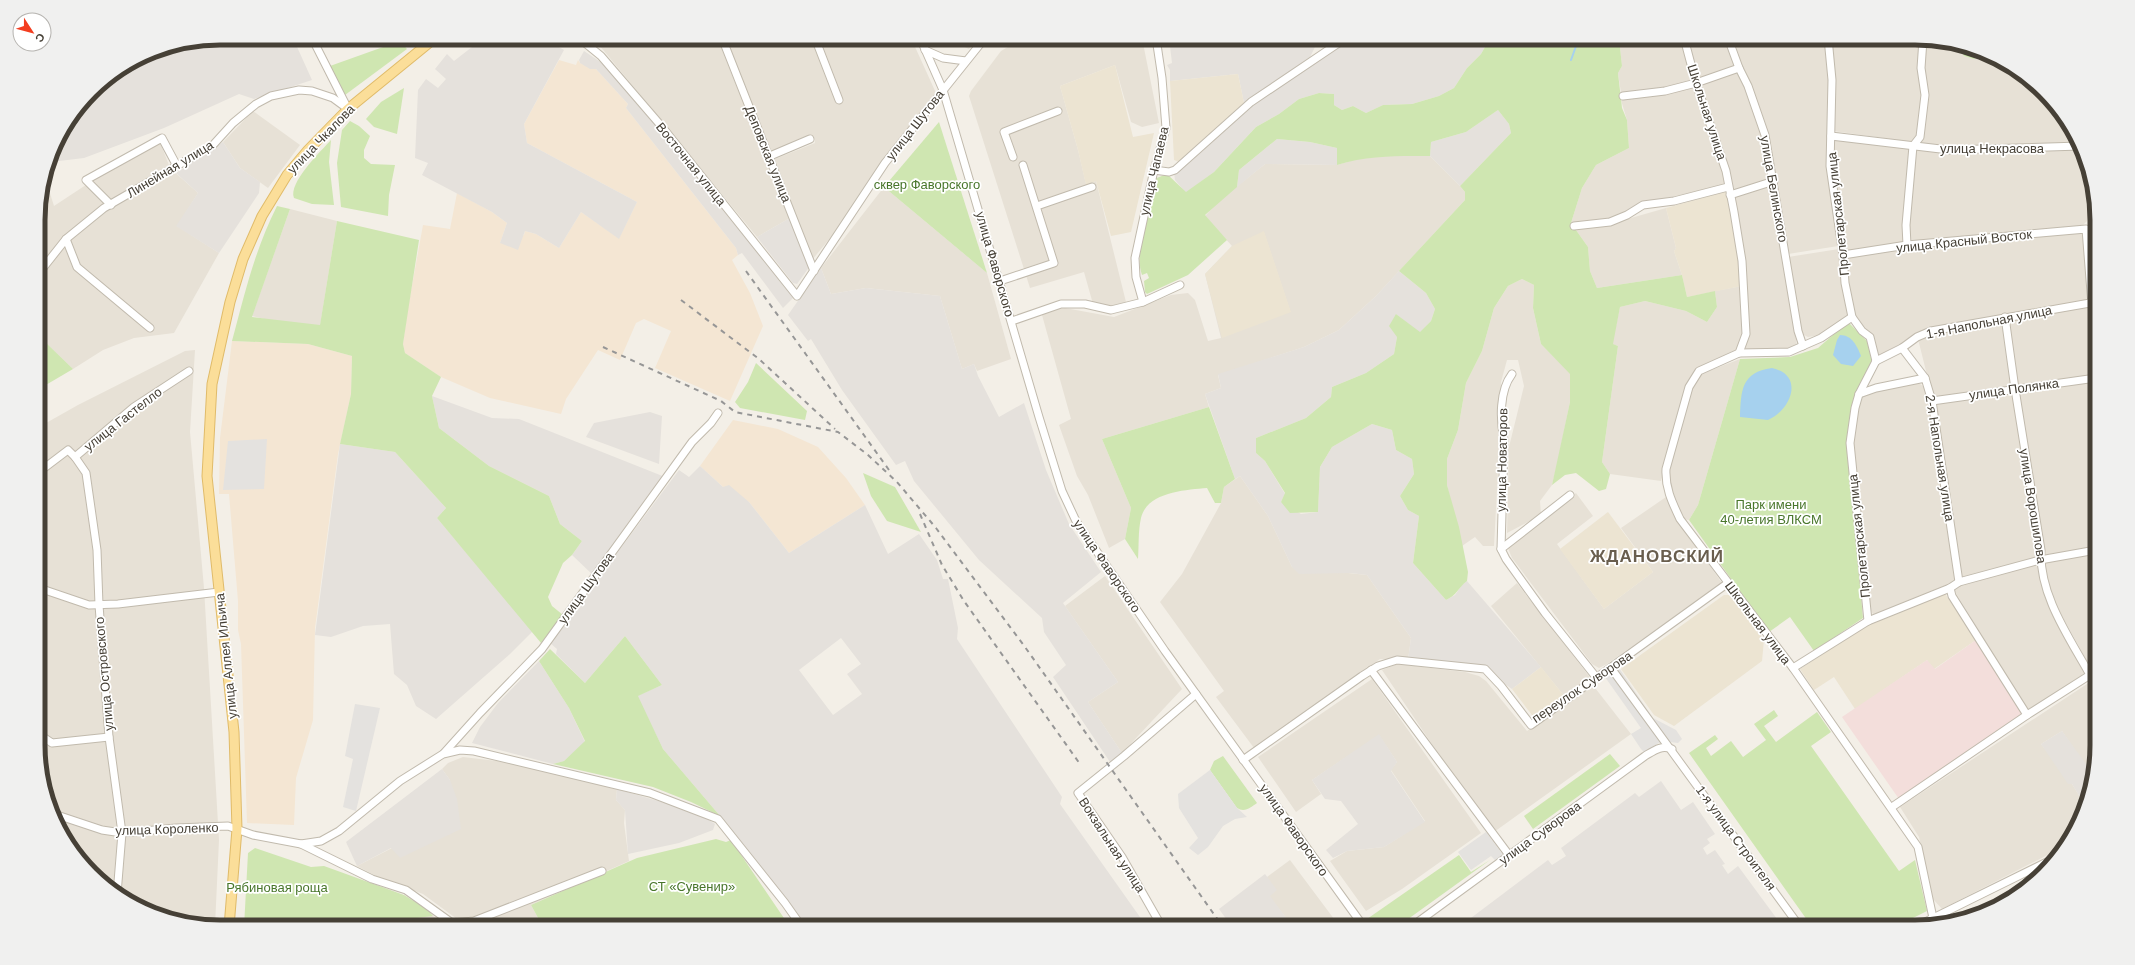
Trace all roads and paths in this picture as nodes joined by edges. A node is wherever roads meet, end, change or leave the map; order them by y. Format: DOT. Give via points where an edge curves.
graph roads {
  1 [pos="316,45"];
  2 [pos="426,45"];
  3 [pos="588,45"];
  4 [pos="725,45"];
  5 [pos="818,45"];
  6 [pos="923,45"];
  7 [pos="979,45"];
  8 [pos="1157,45"];
  9 [pos="1336,45"];
  10 [pos="1686,45"];
  11 [pos="1731,45"];
  12 [pos="1829,45"];
  13 [pos="1923,45"];
  14 [pos="925,50"];
  15 [pos="966,61"];
  16 [pos="1739,68"];
  17 [pos="1696,83"];
  18 [pos="943,90"];
  19 [pos="1623,96"];
  20 [pos="840,100"];
  21 [pos="348,109"];
  22 [pos="1058,111"];
  23 [pos="1831,136"];
  24 [pos="810,139"];
  25 [pos="1913,146"];
  26 [pos="2074,146"];
  27 [pos="770,156"];
  28 [pos="1013,156"];
  29 [pos="1023,165"];
  30 [pos="177,166"];
  31 [pos="1154,170"];
  32 [pos="1774,182"];
  33 [pos="1092,187"];
  34 [pos="1728,187"];
  35 [pos="1730,196"];
  36 [pos="111,205"];
  37 [pos="1037,206"];
  38 [pos="1574,226"];
  39 [pos="66,239"];
  40 [pos="1907,245"];
  41 [pos="1843,255"];
  42 [pos="45,264"];
  43 [pos="814,271"];
  44 [pos="1000,281"];
  45 [pos="1180,285"];
  46 [pos="797,296"];
  47 [pos="1143,302"];
  48 [pos="2090,303"];
  49 [pos="1852,317"];
  50 [pos="2005,317"];
  51 [pos="1012,321"];
  52 [pos="150,328"];
  53 [pos="1803,346"];
  54 [pos="1902,348"];
  55 [pos="1739,353"];
  56 [pos="1876,361"];
  57 [pos="189,371"];
  58 [pos="1512,374"];
  59 [pos="1925,378"];
  60 [pos="2090,379"];
  61 [pos="212,384"];
  62 [pos="2015,389"];
  63 [pos="1859,394"];
  64 [pos="1932,401"];
  65 [pos="718,413"];
  66 [pos="75,457"];
  67 [pos="45,467"];
  68 [pos="1570,495"];
  69 [pos="1501,549"];
  70 [pos="2090,551"];
  71 [pos="2040,560"];
  72 [pos="1960,582"];
  73 [pos="1728,583"];
  74 [pos="1950,588"];
  75 [pos="45,590"];
  76 [pos="219,592"];
  77 [pos="98,605"];
  78 [pos="1868,621"];
  79 [pos="1611,668"];
  80 [pos="1793,668"];
  81 [pos="1371,670"];
  82 [pos="2090,675"];
  83 [pos="1596,677"];
  84 [pos="1196,694"];
  85 [pos="2025,716"];
  86 [pos="110,737"];
  87 [pos="45,738"];
  88 [pos="1672,749"];
  89 [pos="444,754"];
  90 [pos="1243,760"];
  91 [pos="1892,807"];
  92 [pos="60,816"];
  93 [pos="237,829"];
  94 [pos="122,833"];
  95 [pos="301,844"];
  96 [pos="1509,855"];
  97 [pos="2044,863"];
  98 [pos="602,871"];
  99 [pos="118,887"];
  100 [pos="1933,918"];
  101 [pos="230,920"];
  102 [pos="447,920"];
  103 [pos="479,920"];
  104 [pos="797,920"];
  105 [pos="1158,920"];
  106 [pos="1359,920"];
  107 [pos="1421,920"];
  108 [pos="1795,920"];
  109 [pos="1930,920"];
  1 -- 21 [label="street"];
  2 -- 21 [label="main road, улица Чкалова"];
  3 -- 46 [label="street, Восточная улица" via="601,56 663,128"];
  4 -- 27 [label="street, Деповская улица"];
  5 -- 20 [label="street"];
  6 -- 14 [label="street, улица Фаворского"];
  7 -- 15 [label="street, улица Шутова"];
  8 -- 31 [label="street, улица Чапаева" via="1166,128"];
  9 -- 31 [label="street" via="1251,102 1175,170"];
  10 -- 17 [label="street, Школьная улица"];
  11 -- 16 [label="street, улица Белинского"];
  12 -- 23 [label="street, Пролетарская улица" via="1832,80"];
  13 -- 25 [label="street" via="1921,68 1925,95 1920,137"];
  14 -- 15 [label="street" via="943,58"];
  14 -- 18 [label="street, улица Фаворского"];
  15 -- 18 [label="street, улица Шутова"];
  16 -- 17 [label="street"];
  16 -- 32 [label="street, улица Белинского" via="1765,135"];
  17 -- 19 [label="street" via="1665,91"];
  17 -- 34 [label="street, Школьная улица" via="1715,133"];
  18 -- 43 [label="street, улица Шутова" via="885,164"];
  18 -- 44 [label="street, улица Фаворского"];
  21 -- 30 [label="street, Линейная улица" via="333,98 312,91 299,90 271,96 256,104 233,123 213,145"];
  21 -- 61 [label="main road, улица Чкалова" via="286,175 262,216 243,260 230,302"];
  22 -- 28 [label="street" via="1004,132"];
  23 -- 25 [label="street, улица Некрасова"];
  23 -- 41 [label="street, Пролетарская улица" via="1830,166"];
  24 -- 27 [label="street"];
  25 -- 26 [label="street, улица Некрасова" via="1949,150"];
  25 -- 40 [label="street" via="1906,225"];
  27 -- 43 [label="street, Деповская улица"];
  29 -- 37 [label="street"];
  30 -- 36 [label="street, Линейная улица"];
  30 -- 36 [label="street" via="162,138 86,180"];
  31 -- 47 [label="street, улица Чапаева" via="1135,258 1136,277"];
  32 -- 35 [label="street"];
  32 -- 53 [label="street, улица Белинского" via="1798,331"];
  33 -- 37 [label="street"];
  34 -- 35 [label="street, Школьная улица"];
  34 -- 38 [label="street" via="1674,201 1643,205 1610,222"];
  35 -- 55 [label="street, Школьная улица" via="1742,261 1746,334"];
  36 -- 39 [label="street, Линейная улица"];
  37 -- 44 [label="street" via="1054,262"];
  39 -- 42 [label="street, Линейная улица"];
  39 -- 52 [label="street" via="76,267"];
  40 -- 41 [label="street, улица Красный Восток"];
  40 -- 48 [label="street, улица Красный Восток" via="2086,229"];
  41 -- 49 [label="street, Пролетарская улица" via="1845,283"];
  43 -- 46 [label="street, улица Шутова"];
  44 -- 51 [label="street, улица Фаворского"];
  45 -- 47 [label="street"];
  47 -- 51 [label="street" via="1111,310 1085,304 1061,304"];
  48 -- 50 [label="street, 1-я Напольная улица"];
  49 -- 53 [label="street" via="1821,338"];
  49 -- 56 [label="street" via="1870,337"];
  50 -- 54 [label="street, 1-я Напольная улица" via="1931,331"];
  50 -- 62 [label="street, улица Ворошилова"];
  51 -- 84 [label="street, улица Фаворского" via="1062,491 1076,521"];
  53 -- 55 [label="street" via="1788,352"];
  54 -- 56 [label="street, 1-я Напольная улица"];
  54 -- 59 [label="street"];
  55 -- 73 [label="street, Школьная улица" via="1700,371 1689,387 1666,470 1665,483 1680,519"];
  56 -- 63 [label="street, Пролетарская улица"];
  57 -- 66 [label="street, улица Гастелло" via="134,407"];
  58 -- 69 [label="street, улица Новаторов" via="1505,383 1501,425 1504,440"];
  59 -- 63 [label="street, 2-я Напольная улица"];
  59 -- 64 [label="street, 2-я Напольная улица"];
  60 -- 62 [label="street, улица Полянка"];
  61 -- 76 [label="main road, улица Аллея Ильича" via="207,476"];
  62 -- 64 [label="street, улица Полянка"];
  62 -- 71 [label="street, улица Ворошилова" via="2041,550"];
  63 -- 78 [label="street, Пролетарская улица" via="1850,444"];
  64 -- 72 [label="street, 2-я Напольная улица"];
  65 -- 89 [label="street, улица Шутова" via="711,424 692,442 542,649"];
  66 -- 67 [label="street, улица Гастелло" via="68,450"];
  66 -- 77 [label="street, улица Островского" via="86,473 90,494 97,550"];
  68 -- 69 [label="street"];
  69 -- 83 [label="street" via="1546,614"];
  70 -- 71 [label="street"];
  71 -- 72 [label="street"];
  71 -- 82 [label="street, улица Ворошилова" via="2049,599"];
  72 -- 74 [label="street"];
  73 -- 79 [label="street, переулок Суворова"];
  73 -- 80 [label="street, Школьная улица"];
  74 -- 78 [label="street"];
  74 -- 85 [label="street" via="1952,596"];
  75 -- 77 [label="street" via="89,605"];
  76 -- 77 [label="street"];
  76 -- 93 [label="main road, улица Аллея Ильича" via="234,732"];
  77 -- 86 [label="street, улица Островского"];
  78 -- 80 [label="street"];
  79 -- 83 [label="street, переулок Суворова"];
  79 -- 88 [label="street"];
  80 -- 91 [label="street, Школьная улица"];
  81 -- 83 [label="street, переулок Суворова" via="1397,660 1482,668 1501,686 1531,725"];
  81 -- 90 [label="street, переулок Суворова"];
  81 -- 96 [label="street"];
  82 -- 85 [label="street"];
  84 -- 90 [label="street, улица Фаворского"];
  84 -- 105 [label="street, Вокзальная улица" via="1078,793 1122,857"];
  85 -- 91 [label="street"];
  86 -- 87 [label="street" via="52,742"];
  86 -- 94 [label="street, улица Островского"];
  88 -- 96 [label="street, улица Суворова" via="1657,748"];
  88 -- 108 [label="street, 1-я улица Строителя"];
  89 -- 95 [label="street" via="400,781 339,831 321,841"];
  89 -- 104 [label="street" via="460,750 536,765 650,793 718,819"];
  90 -- 106 [label="street, улица Фаворского"];
  91 -- 100 [label="street, Школьная улица" via="1918,847"];
  92 -- 94 [label="street, улица Короленко" via="102,830"];
  93 -- 94 [label="street, улица Короленко" via="228,826 199,827"];
  93 -- 95 [label="street, улица Короленко"];
  93 -- 101 [label="main road, улица Аллея Ильича"];
  94 -- 99 [label="street, улица Островского"];
  95 -- 102 [label="street" via="372,879 406,890"];
  96 -- 107 [label="street, улица Суворова"];
  97 -- 100 [label="street"];
  98 -- 103 [label="street"];
  100 -- 109 [label="street"];
}
